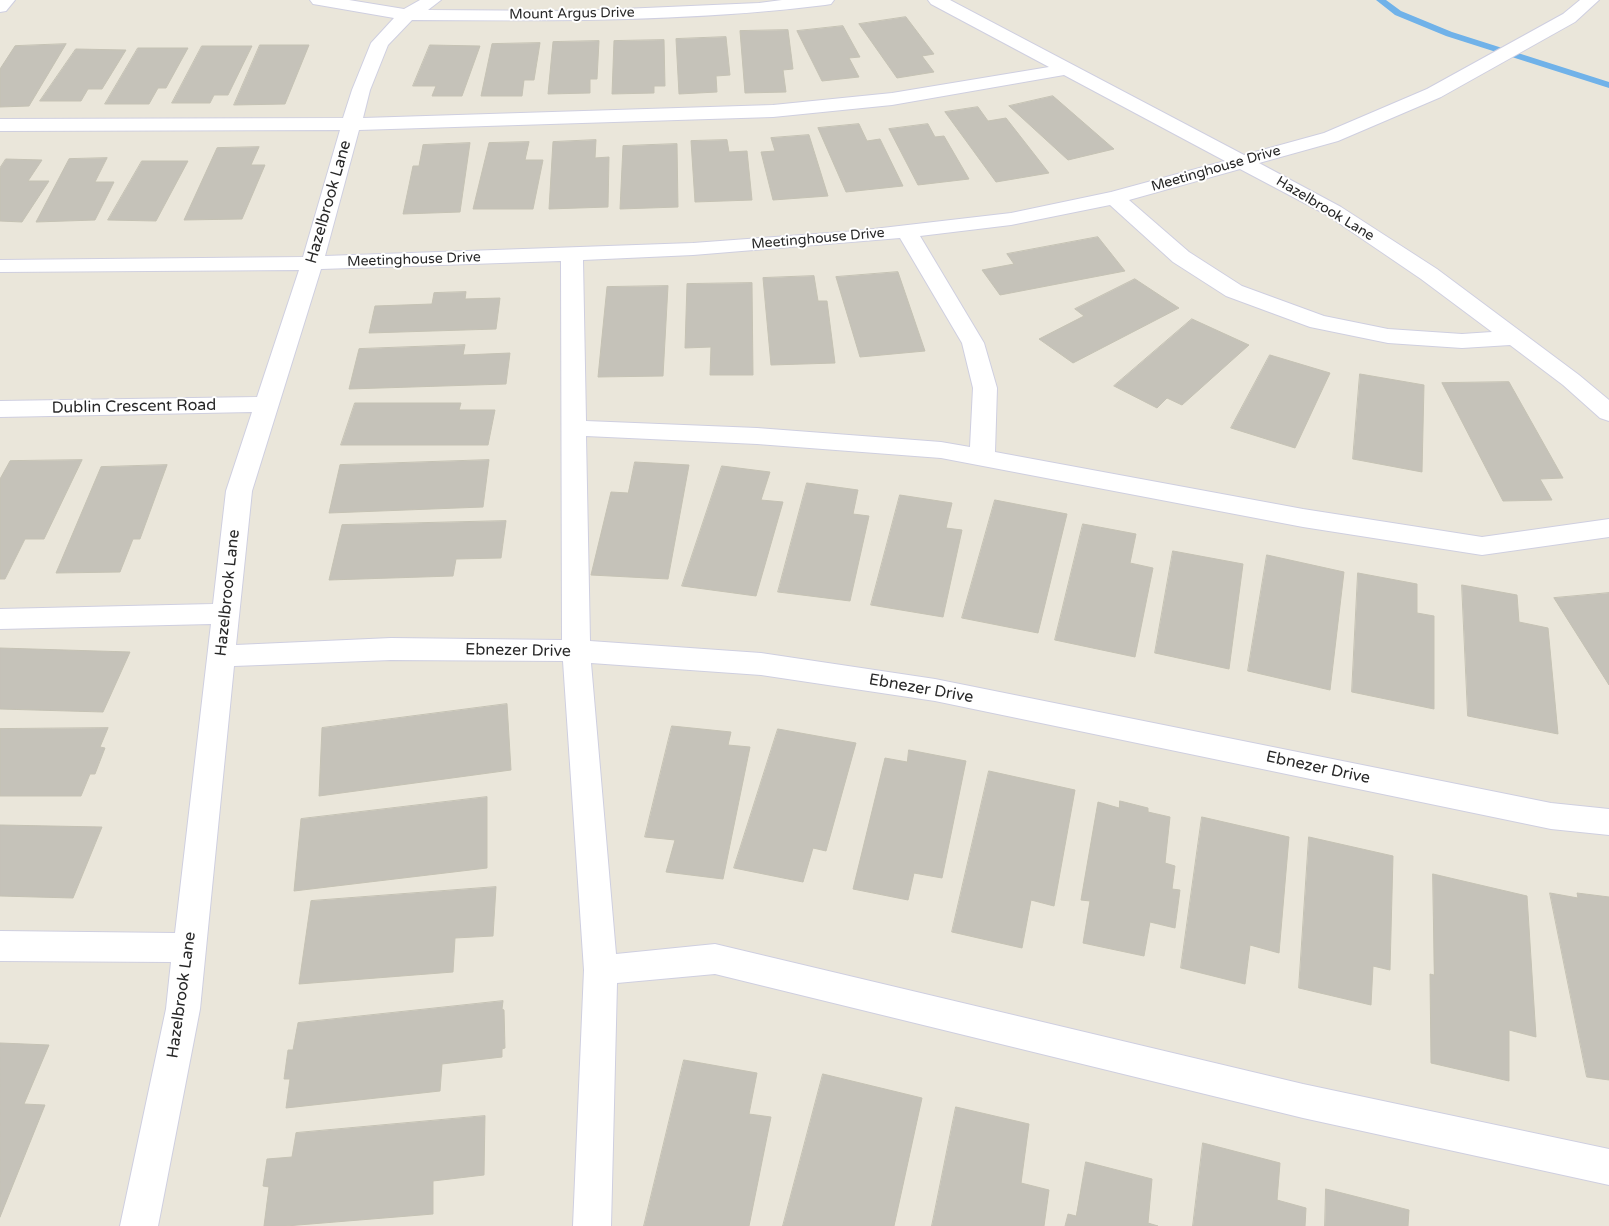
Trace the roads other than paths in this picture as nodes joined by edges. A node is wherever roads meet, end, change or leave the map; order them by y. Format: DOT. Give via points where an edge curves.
graph roads {
  1 [pos="6,0"];
  2 [pos="320,0"];
  3 [pos="432,0"];
  4 [pos="825,0"];
  5 [pos="937,0"];
  6 [pos="1590,0"];
  7 [pos="0,6"];
  8 [pos="407,15"];
  9 [pos="1067,69"];
  10 [pos="351,124"];
  11 [pos="0,125"];
  12 [pos="1242,162"];
  13 [pos="1114,198"];
  14 [pos="906,230"];
  15 [pos="572,254"];
  16 [pos="312,263"];
  17 [pos="0,266"];
  18 [pos="1514,338"];
  19 [pos="267,404"];
  20 [pos="0,409"];
  21 [pos="1609,413"];
  22 [pos="574,428"];
  23 [pos="982,459"];
  24 [pos="1609,528"];
  25 [pos="226,614"];
  26 [pos="0,618"];
  27 [pos="576,651"];
  28 [pos="222,656"];
  29 [pos="1609,822"];
  30 [pos="0,946"];
  31 [pos="189,948"];
  32 [pos="601,970"];
  33 [pos="1609,1167"];
  34 [pos="139,1226"];
  35 [pos="592,1226"];
  1 -- 7 [label="street"];
  2 -- 8 [label="street, Mount Argus Drive"];
  3 -- 8 [label="street, Hazelbrook Lane"];
  4 -- 8 [label="street, Mount Argus Drive" via="759,8 577,16"];
  5 -- 9 [label="street, Hazelbrook Lane"];
  6 -- 12 [label="street, Meetinghouse Drive" via="1569,18 1434,93 1331,137"];
  8 -- 10 [label="street, Hazelbrook Lane" via="380,43"];
  9 -- 10 [label="street" via="892,99 773,111"];
  9 -- 12 [label="street, Hazelbrook Lane"];
  10 -- 11 [label="street"];
  10 -- 16 [label="street, Hazelbrook Lane"];
  12 -- 13 [label="street, Meetinghouse Drive"];
  12 -- 18 [label="street, Hazelbrook Lane" via="1334,211 1429,274"];
  13 -- 14 [label="street, Meetinghouse Drive" via="1011,219"];
  13 -- 18 [label="street" via="1181,257 1234,291 1318,322 1397,336 1462,341"];
  14 -- 15 [label="street, Meetinghouse Drive" via="693,249"];
  14 -- 23 [label="street" via="973,343 985,388"];
  15 -- 16 [label="street, Meetinghouse Drive"];
  15 -- 22 [label="street"];
  16 -- 17 [label="street, Meetinghouse Drive"];
  16 -- 19 [label="street, Hazelbrook Lane"];
  18 -- 21 [label="street, Hazelbrook Lane"];
  19 -- 20 [label="street, Dublin Crescent Road"];
  19 -- 25 [label="street, Hazelbrook Lane" via="239,491"];
  22 -- 23 [label="street" via="757,436 941,450"];
  22 -- 27 [label="street"];
  23 -- 24 [label="street" via="1303,518 1482,546"];
  25 -- 26 [label="street"];
  25 -- 28 [label="street, Hazelbrook Lane"];
  27 -- 28 [label="street, Ebnezer Drive" via="391,649"];
  27 -- 29 [label="street, Ebnezer Drive" via="761,664 935,690 1551,816"];
  27 -- 32 [label="street"];
  28 -- 31 [label="street, Hazelbrook Lane"];
  30 -- 31 [label="street"];
  31 -- 34 [label="street, Hazelbrook Lane" via="183,1009"];
  32 -- 33 [label="street" via="715,958 1303,1101"];
  32 -- 35 [label="street"];
}
